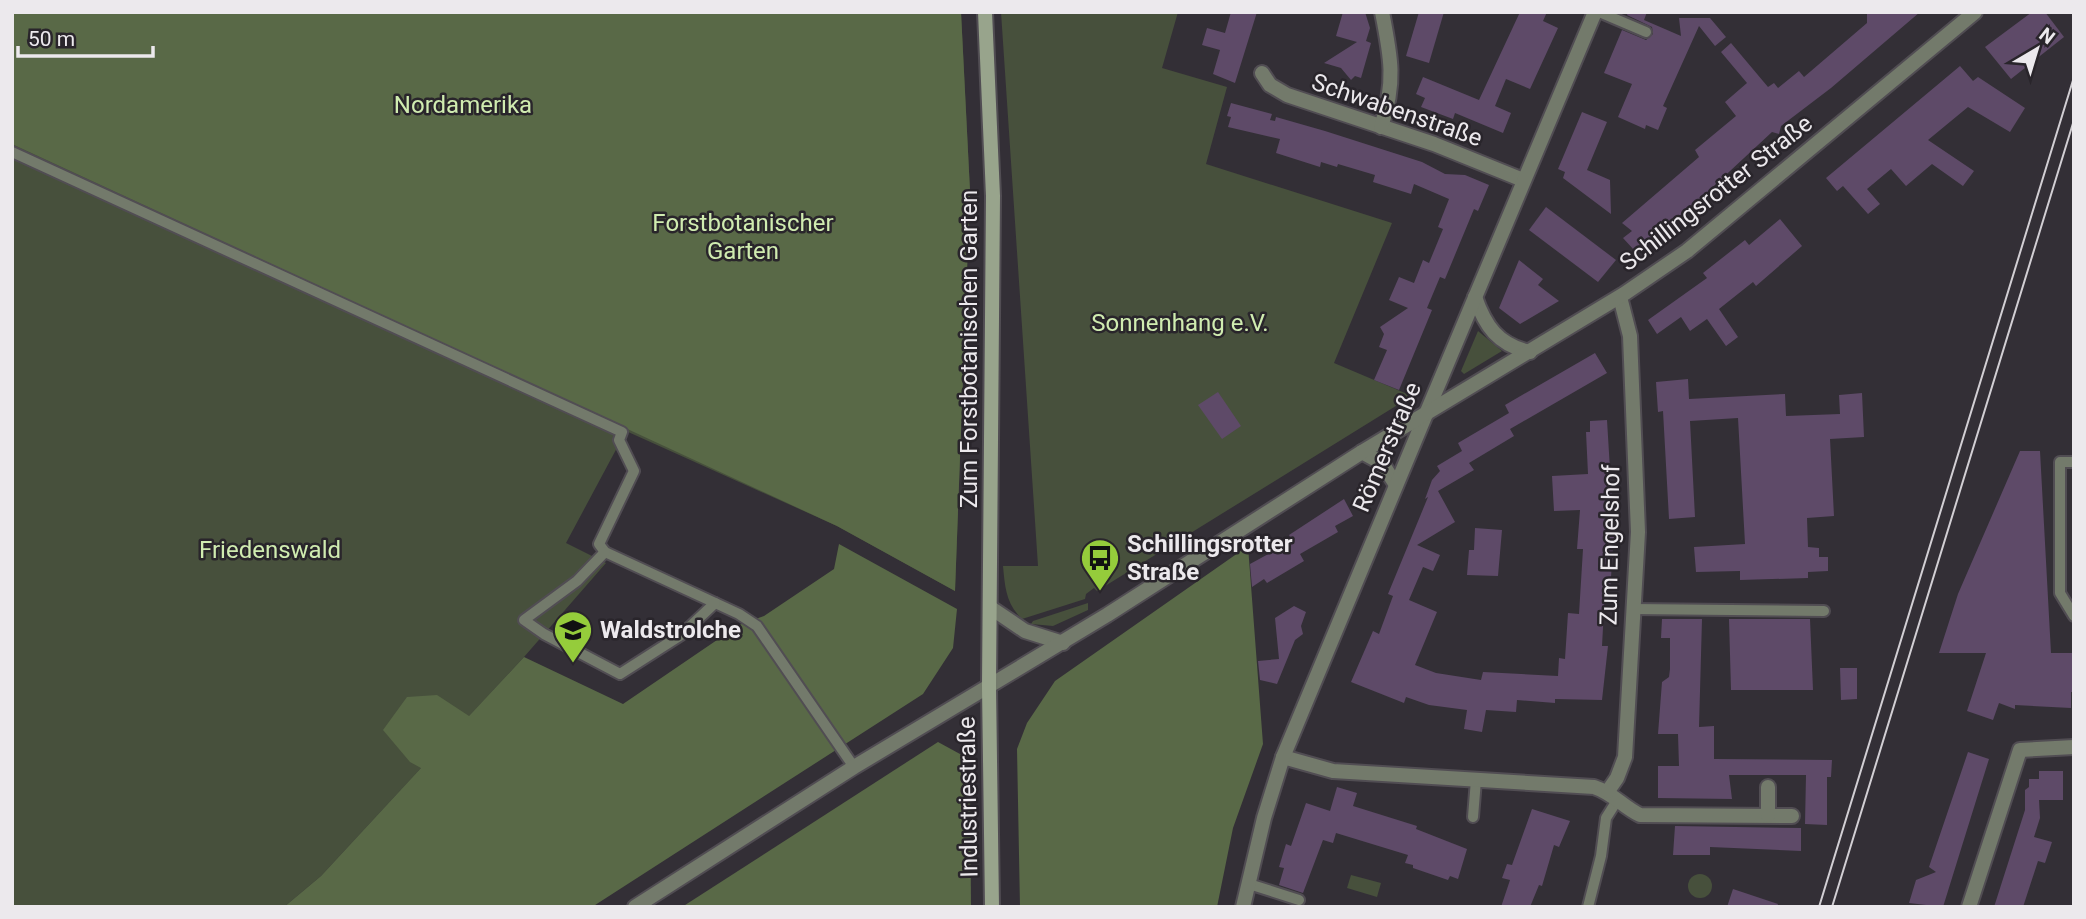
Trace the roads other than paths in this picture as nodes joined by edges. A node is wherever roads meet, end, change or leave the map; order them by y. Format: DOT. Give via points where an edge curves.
graph roads {
  1 [pos="985,12"];
  2 [pos="1382,12"];
  3 [pos="1597,12"];
  4 [pos="1968,14"];
  5 [pos="1646,32"];
  6 [pos="1262,73"];
  7 [pos="1381,127"];
  8 [pos="12,152"];
  9 [pos="1523,180"];
  10 [pos="1475,297"];
  11 [pos="1620,297"];
  12 [pos="1530,352"];
  13 [pos="1426,414"];
  14 [pos="1362,452"];
  15 [pos="2074,462"];
  16 [pos="1396,485"];
  17 [pos="605,552"];
  18 [pos="715,603"];
  19 [pos="991,608"];
  20 [pos="1632,609"];
  21 [pos="1824,611"];
  22 [pos="2074,616"];
  23 [pos="1063,643"];
  24 [pos="989,686"];
  25 [pos="2074,747"];
  26 [pos="1283,757"];
  27 [pos="854,767"];
  28 [pos="1476,780"];
  29 [pos="1768,787"];
  30 [pos="1613,795"];
  31 [pos="1768,815"];
  32 [pos="1792,816"];
  33 [pos="1473,817"];
  34 [pos="1249,884"];
  35 [pos="1299,900"];
  36 [pos="635,907"];
  37 [pos="992,907"];
  38 [pos="1243,907"];
  39 [pos="1588,907"];
  40 [pos="1969,907"];
  1 -- 19 [label="main road, Zum Forstbotanischen Garten" via="993,196"];
  2 -- 7 [label="street" via="1392,72 1391,98"];
  3 -- 5 [label="lane"];
  3 -- 9 [label="street, Römerstraße"];
  4 -- 11 [label="street, Schillingsrotter Straße" via="1687,251"];
  6 -- 7 [label="street, Schwabenstraße" via="1270,85 1287,95"];
  7 -- 9 [label="street, Schwabenstraße"];
  8 -- 17 [label="lane" via="622,432 619,440 634,471 599,544"];
  9 -- 10 [label="street, Römerstraße"];
  10 -- 12 [label="street" via="1490,331 1508,345"];
  10 -- 13 [label="street, Römerstraße"];
  11 -- 12 [label="street, Schillingsrotter Straße"];
  11 -- 20 [label="street, Zum Engelshof" via="1630,336 1638,532"];
  12 -- 13 [label="street, Schillingsrotter Straße"];
  13 -- 14 [label="street, Schillingsrotter Straße"];
  13 -- 16 [label="street, Römerstraße"];
  14 -- 16 [label="street" via="1381,463"];
  14 -- 23 [label="street, Schillingsrotter Straße"];
  15 -- 22 [label="lane" via="2060,462 2060,593"];
  16 -- 26 [label="street, Römerstraße"];
  17 -- 18 [label="lane"];
  17 -- 18 [label="lane" via="524,620 620,674 681,635"];
  18 -- 27 [label="lane" via="757,626"];
  19 -- 23 [label="street" via="1025,631"];
  19 -- 24 [label="main road, Zum Forstbotanischen Garten"];
  20 -- 21 [label="lane"];
  20 -- 30 [label="street, Zum Engelshof" via="1625,757"];
  23 -- 24 [label="street, Schillingsrotter Straße"];
  24 -- 27 [label="street, Schillingsrotter Straße"];
  24 -- 37 [label="main road, Industriestraße"];
  25 -- 40 [label="street" via="2020,750"];
  26 -- 28 [label="street" via="1333,771"];
  26 -- 34 [label="street, Römerstraße"];
  27 -- 36 [label="street, Schillingsrotter Straße"];
  28 -- 30 [label="street" via="1594,787"];
  28 -- 33 [label="lane"];
  29 -- 31 [label="street"];
  30 -- 31 [label="street" via="1640,814"];
  30 -- 39 [label="lane"];
  31 -- 32 [label="street"];
  34 -- 35 [label="lane"];
  34 -- 38 [label="street, Römerstraße"];
}
